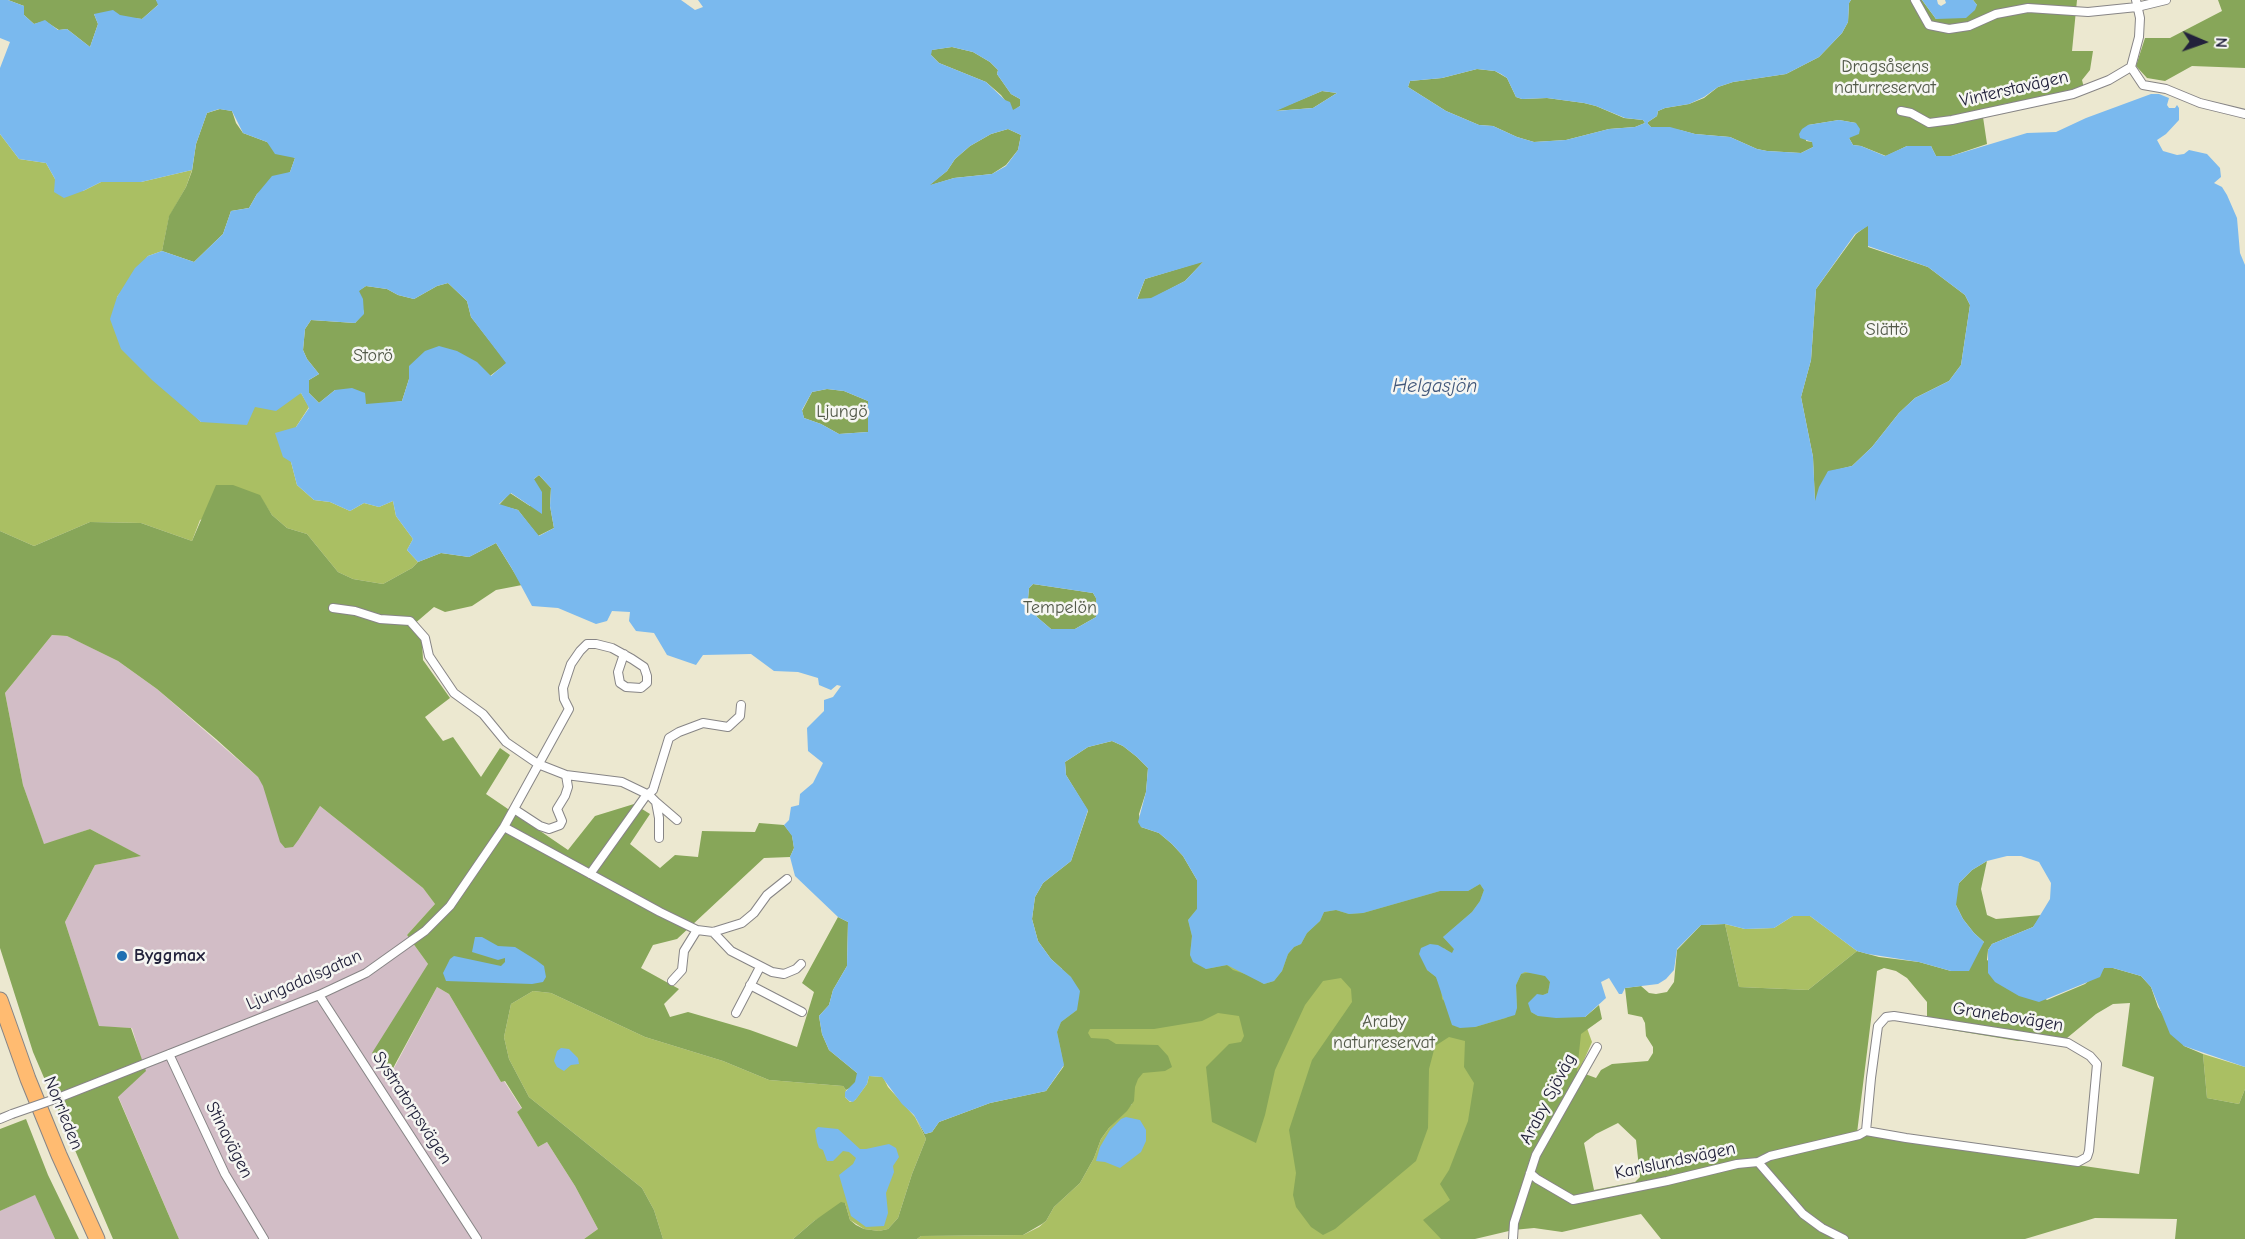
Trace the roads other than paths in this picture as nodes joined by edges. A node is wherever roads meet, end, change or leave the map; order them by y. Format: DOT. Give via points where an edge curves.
graph roads {
  1 [pos="1915,0"];
  2 [pos="2166,0"];
  3 [pos="2136,3"];
  4 [pos="2131,68"];
  5 [pos="1901,111"];
  6 [pos="2245,114"];
  7 [pos="333,608"];
  8 [pos="624,654"];
  9 [pos="741,705"];
  10 [pos="538,764"];
  11 [pos="566,775"];
  12 [pos="652,798"];
  13 [pos="514,809"];
  14 [pos="677,820"];
  15 [pos="504,827"];
  16 [pos="659,837"];
  17 [pos="590,874"];
  18 [pos="786,879"];
  19 [pos="697,930"];
  20 [pos="713,932"];
  21 [pos="801,964"];
  22 [pos="760,967"];
  23 [pos="672,981"];
  24 [pos="750,985"];
  25 [pos="319,995"];
  26 [pos="0,1000"];
  27 [pos="802,1012"];
  28 [pos="736,1013"];
  29 [pos="0,1021"];
  30 [pos="1597,1047"];
  31 [pos="168,1054"];
  32 [pos="0,1119"];
  33 [pos="1866,1131"];
  34 [pos="1758,1162"];
  35 [pos="1533,1176"];
  36 [pos="89,1239"];
  37 [pos="97,1239"];
  38 [pos="264,1239"];
  39 [pos="477,1239"];
  40 [pos="1513,1239"];
  41 [pos="1844,1239"];
  1 -- 3 [label="street" via="1929,25 1947,29 1964,28 1989,16 2028,8 2076,12"];
  2 -- 3 [label="street"];
  3 -- 4 [label="street" via="2139,37"];
  4 -- 5 [label="street, Vinterstavägen" via="2073,94 1952,120 1929,123"];
  4 -- 6 [label="street" via="2143,85"];
  7 -- 10 [label="street" via="380,619 410,621 425,638 429,656 454,693 483,714 506,742"];
  8 -- 10 [label="street, Ljungadalsgatan" via="596,644 587,644 580,651 563,688 569,709"];
  9 -- 12 [label="street" via="740,716 728,727 704,723 669,738"];
  10 -- 11 [label="street"];
  10 -- 13 [label="street, Ljungadalsgatan"];
  11 -- 12 [label="street" via="622,782"];
  11 -- 13 [label="street" via="566,796 557,809 560,825 549,829 540,826"];
  12 -- 14 [label="street"];
  12 -- 16 [label="street"];
  12 -- 17 [label="street" via="645,796"];
  13 -- 15 [label="street, Ljungadalsgatan"];
  15 -- 17 [label="street"];
  15 -- 25 [label="street, Ljungadalsgatan" via="450,906 425,931 366,973"];
  17 -- 19 [label="street"];
  18 -- 20 [label="street" via="742,923"];
  19 -- 20 [label="street"];
  19 -- 23 [label="street" via="684,951 681,970"];
  20 -- 22 [label="street" via="731,951"];
  21 -- 22 [label="street" via="784,974"];
  22 -- 24 [label="street"];
  24 -- 27 [label="street"];
  24 -- 28 [label="street"];
  25 -- 31 [label="street, Ljungadalsgatan"];
  25 -- 39 [label="street, Systratorpsvägen"];
  26 -- 37 [label="highway, Norrleden" via="28,1079"];
  29 -- 36 [label="highway, Norrleden" via="52,1157"];
  30 -- 35 [label="street, Araby Sjöväg" via="1542,1142"];
  31 -- 32 [label="street, Ljungadalsgatan, bridge"];
  31 -- 38 [label="street, Stinavägen" via="225,1174"];
  33 -- 33 [label="street, Granebovägen" via="1878,1026 1886,1017 2068,1043 2097,1064 2089,1151 2078,1162"];
  33 -- 34 [label="street, Granebovägen"];
  34 -- 35 [label="street, Karlslundsvägen" via="1573,1200"];
  34 -- 41 [label="street, Karlslundsvägen" via="1803,1214"];
  35 -- 40 [label="street, Araby Sjöväg" via="1514,1222"];
}
